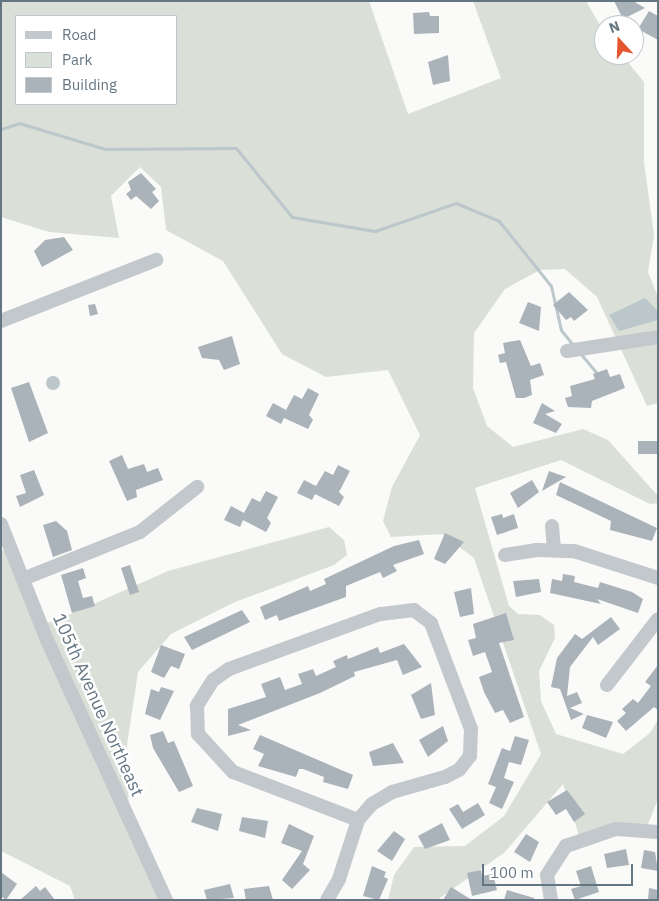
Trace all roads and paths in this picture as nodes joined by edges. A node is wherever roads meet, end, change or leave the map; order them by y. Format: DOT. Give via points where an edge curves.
graph roads {
  1 [pos="156,260"];
  2 [pos="1,321"];
  3 [pos="658,337"];
  4 [pos="567,351"];
  5 [pos="197,487"];
  6 [pos="1,524"];
  7 [pos="552,526"];
  8 [pos="554,550"];
  9 [pos="505,555"];
  10 [pos="658,578"];
  11 [pos="23,579"];
  12 [pos="658,618"];
  13 [pos="607,685"];
  14 [pos="358,820"];
  15 [pos="658,832"];
  16 [pos="166,900"];
  17 [pos="326,900"];
  18 [pos="551,900"];
  1 -- 2 [label="street"];
  3 -- 4 [label="street"];
  5 -- 11 [label="street" via="140,532"];
  6 -- 11 [label="street, 105th Avenue Northeast"];
  7 -- 8 [label="street"];
  8 -- 9 [label="street"];
  8 -- 10 [label="street" via="597,557"];
  11 -- 16 [label="street, 105th Avenue Northeast"];
  12 -- 13 [label="street"];
  14 -- 14 [label="street" via="233,772 220,763 198,734 197,706 202,692 229,669 380,614 414,610 431,623 471,729 473,746 460,770 392,792 372,804"];
  14 -- 17 [label="street" via="339,879"];
  15 -- 18 [label="street" via="616,829 566,846 547,875"];
}
